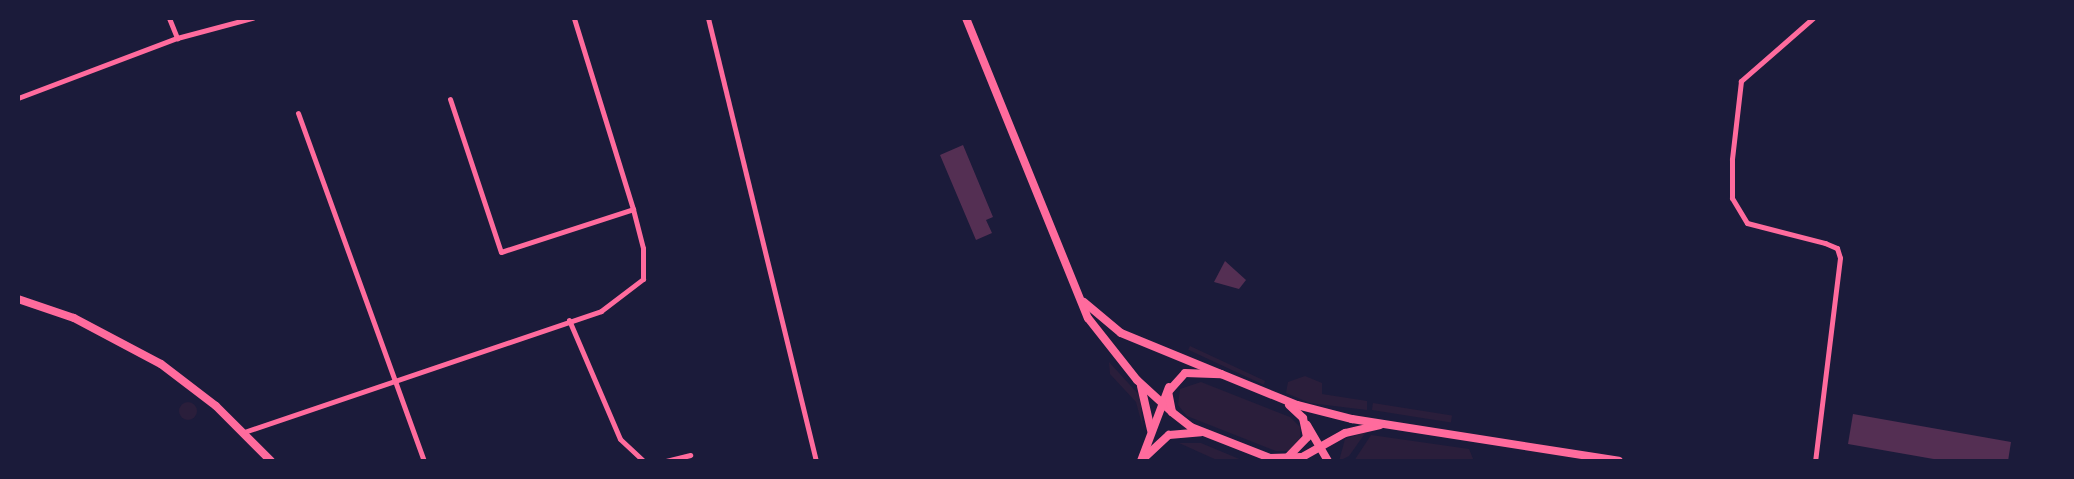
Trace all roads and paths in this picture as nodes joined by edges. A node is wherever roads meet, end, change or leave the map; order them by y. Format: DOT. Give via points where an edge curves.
graph roads {
  1 [pos="169,18"];
  2 [pos="252,18"];
  3 [pos="574,18"];
  4 [pos="708,18"];
  5 [pos="966,18"];
  6 [pos="1813,18"];
  7 [pos="177,38"];
  8 [pos="18,98"];
  9 [pos="450,99"];
  10 [pos="298,113"];
  11 [pos="633,209"];
  12 [pos="1079,293"];
  13 [pos="18,299"];
  14 [pos="569,320"];
  15 [pos="1221,374"];
  16 [pos="1137,380"];
  17 [pos="392,381"];
  18 [pos="1171,383"];
  19 [pos="1273,396"];
  20 [pos="1162,403"];
  21 [pos="1172,412"];
  22 [pos="1303,418"];
  23 [pos="1380,425"];
  24 [pos="244,432"];
  25 [pos="1204,432"];
  26 [pos="1345,433"];
  27 [pos="1151,434"];
  28 [pos="1322,448"];
  29 [pos="690,455"];
  30 [pos="1261,455"];
  31 [pos="1285,458"];
  32 [pos="816,460"];
  33 [pos="271,461"];
  34 [pos="424,461"];
  35 [pos="644,461"];
  36 [pos="666,461"];
  37 [pos="1141,461"];
  38 [pos="1274,461"];
  39 [pos="1330,461"];
  40 [pos="1619,461"];
  41 [pos="1815,461"];
  1 -- 7 [label="street"];
  2 -- 7 [label="street"];
  3 -- 11 [label="street"];
  4 -- 32 [label="street"];
  5 -- 12 [label="main road"];
  6 -- 41 [label="street" via="1741,81 1732,198 1747,223 1837,248 1840,258"];
  7 -- 8 [label="street"];
  9 -- 11 [label="street" via="501,252"];
  10 -- 17 [label="street"];
  11 -- 14 [label="street" via="643,248 643,279 601,311"];
  12 -- 15 [label="main road" via="1121,333"];
  12 -- 16 [label="main road" via="1096,331"];
  13 -- 24 [label="main road" via="134,347 188,384"];
  14 -- 17 [label="street"];
  14 -- 35 [label="street" via="620,439"];
  15 -- 18 [label="main road" via="1185,373"];
  15 -- 19 [label="main road"];
  16 -- 20 [label="main road"];
  16 -- 27 [label="main road" via="1148,401"];
  17 -- 24 [label="street"];
  17 -- 34 [label="street"];
  18 -- 20 [label="main road"];
  18 -- 21 [label="main road"];
  19 -- 22 [label="main road"];
  19 -- 23 [label="main road"];
  20 -- 21 [label="main road"];
  20 -- 27 [label="main road"];
  21 -- 25 [label="main road"];
  22 -- 28 [label="main road"];
  22 -- 31 [label="main road" via="1304,444"];
  23 -- 26 [label="main road"];
  23 -- 40 [label="main road"];
  24 -- 33 [label="main road"];
  25 -- 30 [label="main road"];
  25 -- 37 [label="main road" via="1169,435"];
  26 -- 28 [label="main road"];
  26 -- 39 [label="main road" via="1334,444"];
  27 -- 37 [label="main road"];
  28 -- 31 [label="main road"];
  28 -- 39 [label="main road"];
  29 -- 36 [label="street"];
  30 -- 31 [label="main road"];
  30 -- 38 [label="main road"];
}
